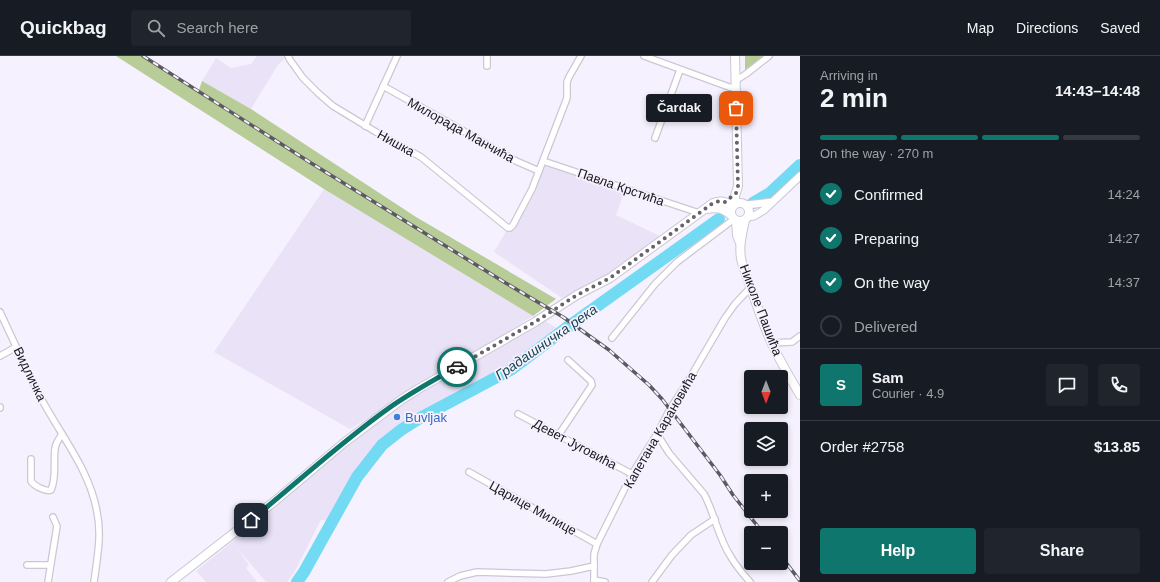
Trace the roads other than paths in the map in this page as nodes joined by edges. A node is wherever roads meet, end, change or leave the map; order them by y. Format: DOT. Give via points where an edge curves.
graph roads {
  1 [pos="288,56"];
  2 [pos="397,56"];
  3 [pos="487,56"];
  4 [pos="581,56"];
  5 [pos="644,56"];
  6 [pos="735,56"];
  7 [pos="769,56"];
  8 [pos="487,66"];
  9 [pos="680,70"];
  10 [pos="735,84"];
  11 [pos="383,86"];
  12 [pos="365,126"];
  13 [pos="655,138"];
  14 [pos="543,160"];
  15 [pos="539,171"];
  16 [pos="800,176"];
  17 [pos="737,189"];
  18 [pos="772,202"];
  19 [pos="745,205"];
  20 [pos="702,211"];
  21 [pos="732,211"];
  22 [pos="746,219"];
  23 [pos="740,244"];
  24 [pos="751,287"];
  25 [pos="0,312"];
  26 [pos="800,336"];
  27 [pos="612,338"];
  28 [pos="792,342"];
  29 [pos="800,343"];
  30 [pos="772,344"];
  31 [pos="16,347"];
  32 [pos="0,356"];
  33 [pos="568,360"];
  34 [pos="800,395"];
  35 [pos="518,414"];
  36 [pos="62,434"];
  37 [pos="657,434"];
  38 [pos="558,436"];
  39 [pos="31,460"];
  40 [pos="469,472"];
  41 [pos="632,474"];
  42 [pos="53,517"];
  43 [pos="715,519"];
  44 [pos="597,544"];
  45 [pos="27,565"];
  46 [pos="50,565"];
  47 [pos="594,566"];
  48 [pos="594,581"];
  49 [pos="48,582"];
  50 [pos="94,582"];
  51 [pos="171,582"];
  52 [pos="448,582"];
  53 [pos="605,582"];
  54 [pos="652,582"];
  55 [pos="750,582"];
  1 -- 12 [label="street, Нишка" via="303,78 326,101"];
  2 -- 11 [label="street"];
  3 -- 8 [label="street"];
  4 -- 14 [label="street" via="567,82 567,98"];
  5 -- 9 [label="street"];
  6 -- 10 [label="main road"];
  7 -- 10 [label="street"];
  9 -- 10 [label="street" via="729,87"];
  9 -- 13 [label="street"];
  10 -- 17 [label="main road"];
  11 -- 12 [label="street"];
  11 -- 15 [label="street, Милорада Манчића" via="516,161"];
  12 -- 15 [label="street, Нишка" via="421,157 508,228 513,226"];
  14 -- 15 [label="street"];
  14 -- 20 [label="street, Павла Крстића"];
  16 -- 18 [label="street"];
  17 -- 19 [label="main road"];
  17 -- 21 [label="main road"];
  18 -- 19 [label="street"];
  18 -- 22 [label="street" via="760,213"];
  19 -- 21 [label="main road" via="740,203"];
  19 -- 22 [label="main road" via="749,211"];
  20 -- 21 [label="main road" via="712,208"];
  20 -- 21 [label="main road" via="717,202"];
  20 -- 51 [label="main road" via="610,278 577,295 387,410"];
  21 -- 22 [label="main road" via="742,221"];
  21 -- 23 [label="main road, Николе Пашића"];
  21 -- 27 [label="street" via="655,284"];
  22 -- 23 [label="main road, Николе Пашића"];
  23 -- 24 [label="main road, Николе Пашића" via="741,257"];
  24 -- 30 [label="main road, Николе Пашића"];
  24 -- 37 [label="street, Капетана Карановића" via="725,318"];
  25 -- 31 [label="street, Видличка"];
  26 -- 28 [label="street"];
  28 -- 29 [label="street"];
  28 -- 30 [label="street"];
  30 -- 34 [label="main road, Николе Пашића"];
  31 -- 32 [label="street"];
  31 -- 36 [label="street, Видличка"];
  33 -- 38 [label="street" via="591,381 592,385"];
  35 -- 38 [label="street, Девет Југовића"];
  36 -- 39 [label="street" via="55,447 52,490 48,491 33,484"];
  36 -- 50 [label="street, Видличка" via="91,489 99,520"];
  37 -- 41 [label="street, Капетана Карановића"];
  37 -- 43 [label="street" via="669,453 704,494"];
  38 -- 41 [label="street, Девет Југовића"];
  40 -- 44 [label="street, Царице Милице"];
  41 -- 44 [label="street, Капетана Карановића"];
  42 -- 46 [label="street" via="57,526"];
  43 -- 54 [label="street" via="691,535"];
  43 -- 55 [label="street" via="730,557"];
  44 -- 47 [label="street, Капетана Карановића"];
  45 -- 46 [label="street"];
  46 -- 49 [label="street"];
  47 -- 48 [label="street, Капетана Карановића"];
  47 -- 52 [label="street" via="546,574 477,572"];
  48 -- 53 [label="street"];
}
